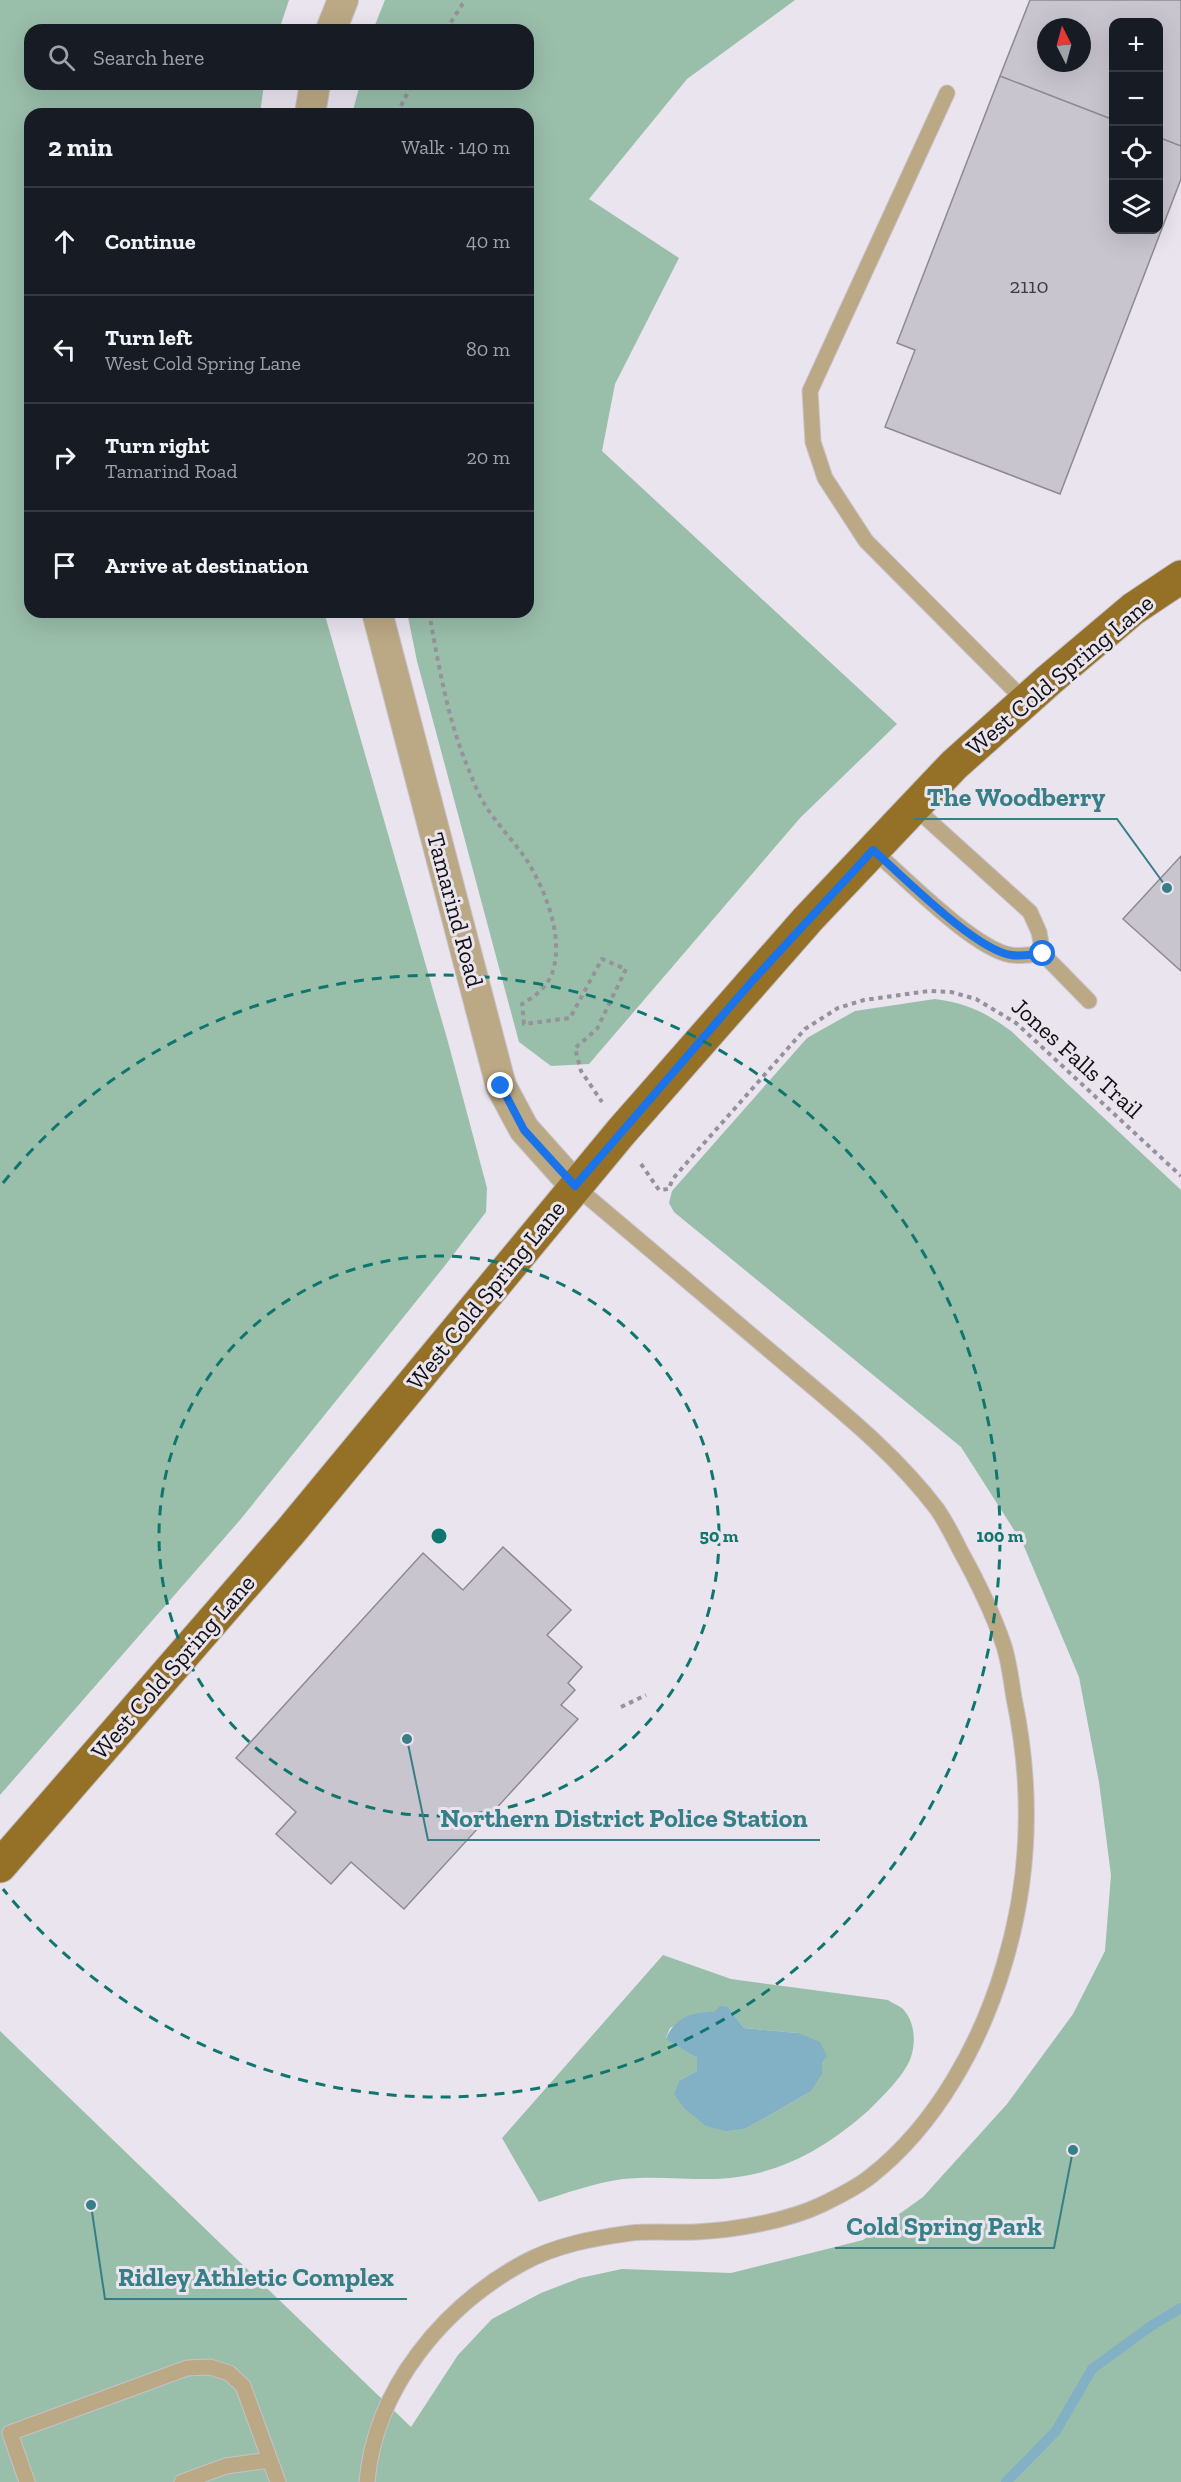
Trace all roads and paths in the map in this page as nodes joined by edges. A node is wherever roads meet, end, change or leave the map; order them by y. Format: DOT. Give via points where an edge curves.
graph roads {
  1 [pos="343,0"];
  2 [pos="465,0"];
  3 [pos="333,24"];
  4 [pos="450,24"];
  5 [pos="314,90"];
  6 [pos="409,90"];
  7 [pos="947,93"];
  8 [pos="311,108"];
  9 [pos="400,108"];
  10 [pos="1181,577"];
  11 [pos="379,618"];
  12 [pos="430,618"];
  13 [pos="1025,701"];
  14 [pos="914,807"];
  15 [pos="873,850"];
  16 [pos="1043,954"];
  17 [pos="1089,1000"];
  18 [pos="582,1071"];
  19 [pos="1181,1176"];
  20 [pos="575,1186"];
  21 [pos="659,1190"];
  22 [pos="646,1695"];
  23 [pos="621,1707"];
  24 [pos="0,1866"];
  25 [pos="270,2460"];
  26 [pos="27,2482"];
  27 [pos="182,2482"];
  28 [pos="278,2482"];
  29 [pos="367,2482"];
  1 -- 3 [label="street"];
  2 -- 4 [label="path"];
  5 -- 8 [label="street"];
  6 -- 9 [label="path"];
  7 -- 13 [label="lane" via="810,391 813,441 825,478 866,541"];
  10 -- 13 [label="main road, West Cold Spring Lane" via="1133,609"];
  11 -- 20 [label="street, Tamarind Road" via="501,1086 524,1130"];
  12 -- 18 [label="path" via="465,760 483,801 526,860 551,912 555,954 551,976 540,993 522,1004 524,1024 570,1018 602,959 626,969 597,1029 575,1048"];
  13 -- 14 [label="main road, West Cold Spring Lane"];
  14 -- 15 [label="main road, West Cold Spring Lane"];
  14 -- 16 [label="lane" via="1030,912"];
  15 -- 16 [label="lane" via="991,949 1012,956"];
  15 -- 20 [label="main road, West Cold Spring Lane"];
  16 -- 17 [label="lane"];
  19 -- 21 [label="path, Jones Falls Trail" via="1016,1023 976,999 928,991 864,1000 838,1008 805,1029 683,1167 669,1189"];
  20 -- 24 [label="main road, West Cold Spring Lane" via="290,1532"];
  20 -- 29 [label="lane" via="855,1423 938,1511 973,1572 1004,1644 1018,1718 1027,1785 1027,1855 1016,1927 992,2005 953,2079 915,2133 870,2177 818,2206 758,2224 701,2232 636,2232 582,2241 526,2261 473,2295 428,2339 378,2424"];
  22 -- 23 [label="path"];
  25 -- 26 [label="lane" via="243,2386 229,2373 210,2367 187,2368 10,2433"];
  25 -- 27 [label="lane" via="226,2466"];
  25 -- 28 [label="lane"];
}
